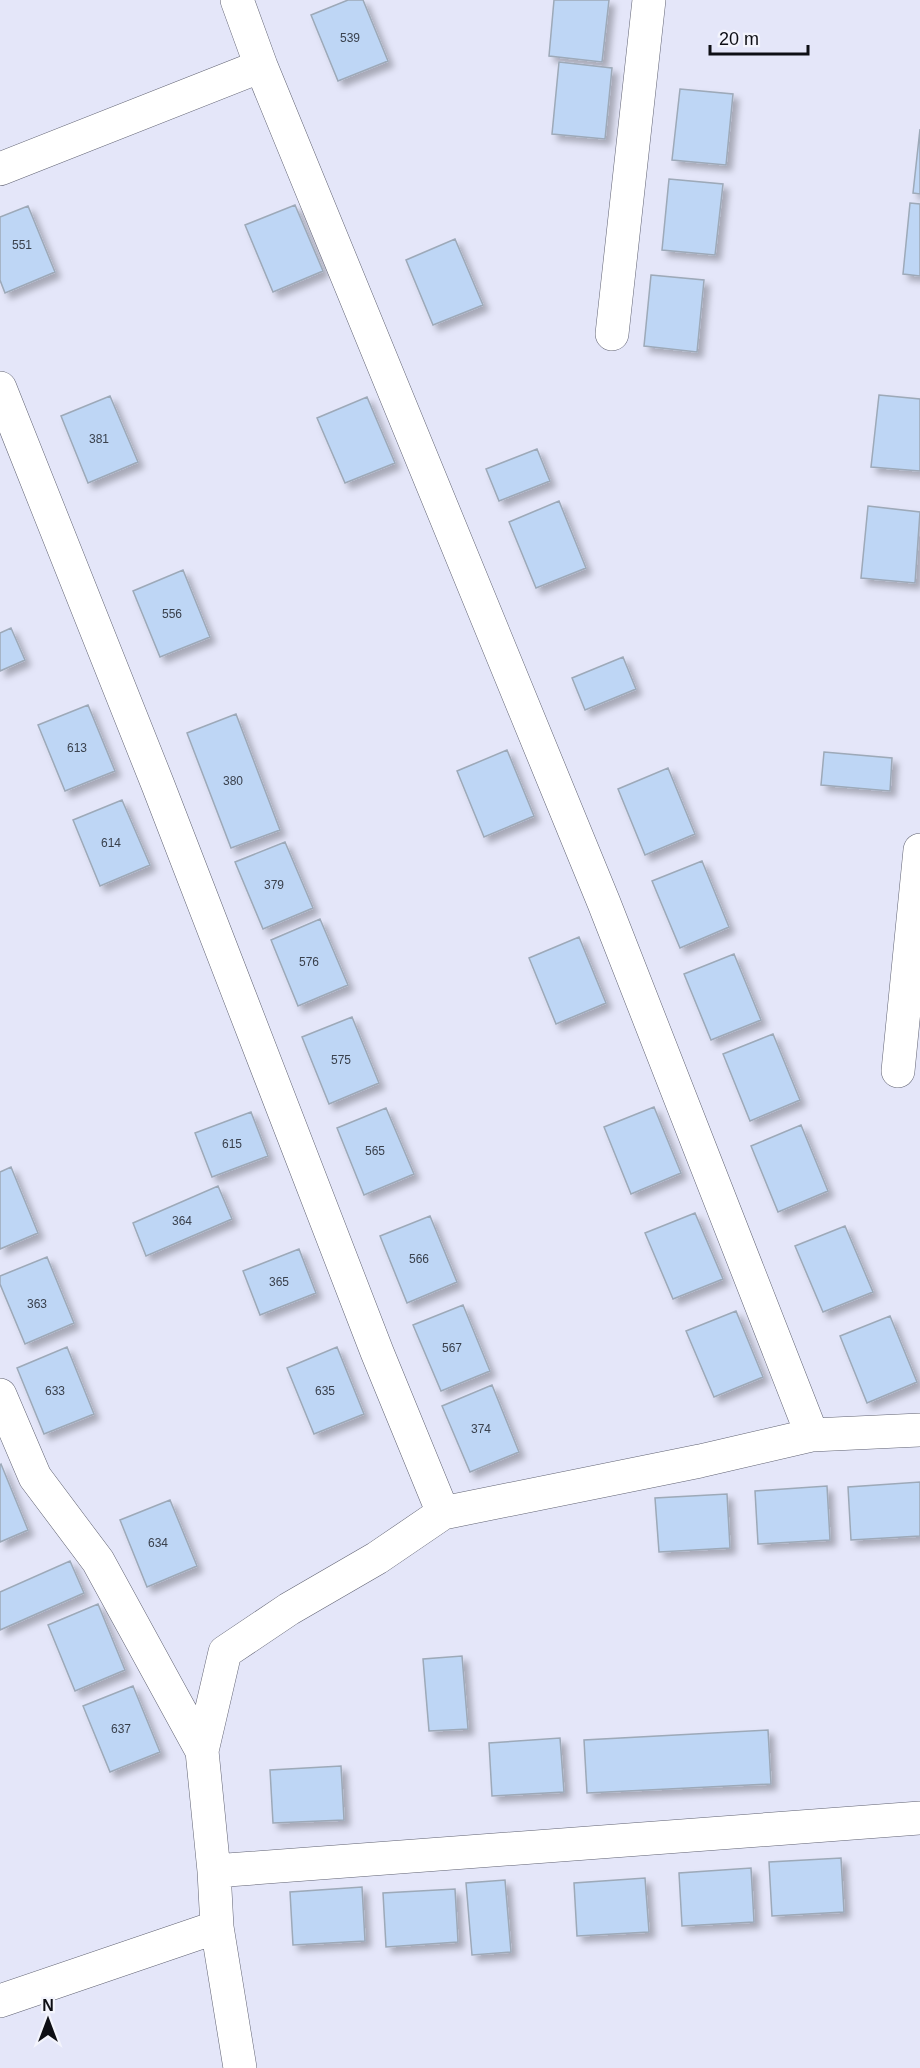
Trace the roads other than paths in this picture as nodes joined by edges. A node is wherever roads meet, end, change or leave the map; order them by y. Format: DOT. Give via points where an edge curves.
graph roads {
  1 [pos="237,0"];
  2 [pos="649,0"];
  3 [pos="261,66"];
  4 [pos="0,169"];
  5 [pos="612,334"];
  6 [pos="0,388"];
  7 [pos="920,850"];
  8 [pos="898,1071"];
  9 [pos="0,1395"];
  10 [pos="920,1430"];
  11 [pos="813,1436"];
  12 [pos="443,1513"];
  13 [pos="202,1751"];
  14 [pos="920,1818"];
  15 [pos="214,1871"];
  16 [pos="217,1927"];
  17 [pos="0,2001"];
  18 [pos="240,2068"];
  1 -- 3 [label="street"];
  2 -- 5 [label="street"];
  3 -- 4 [label="street"];
  3 -- 11 [label="street" via="604,903"];
  6 -- 12 [label="street"];
  7 -- 8 [label="street"];
  9 -- 13 [label="street" via="35,1478 98,1561"];
  10 -- 11 [label="street"];
  11 -- 12 [label="street"];
  12 -- 13 [label="street" via="225,1652"];
  13 -- 15 [label="street"];
  14 -- 15 [label="street"];
  15 -- 16 [label="street"];
  16 -- 17 [label="street"];
  16 -- 18 [label="street"];
}
